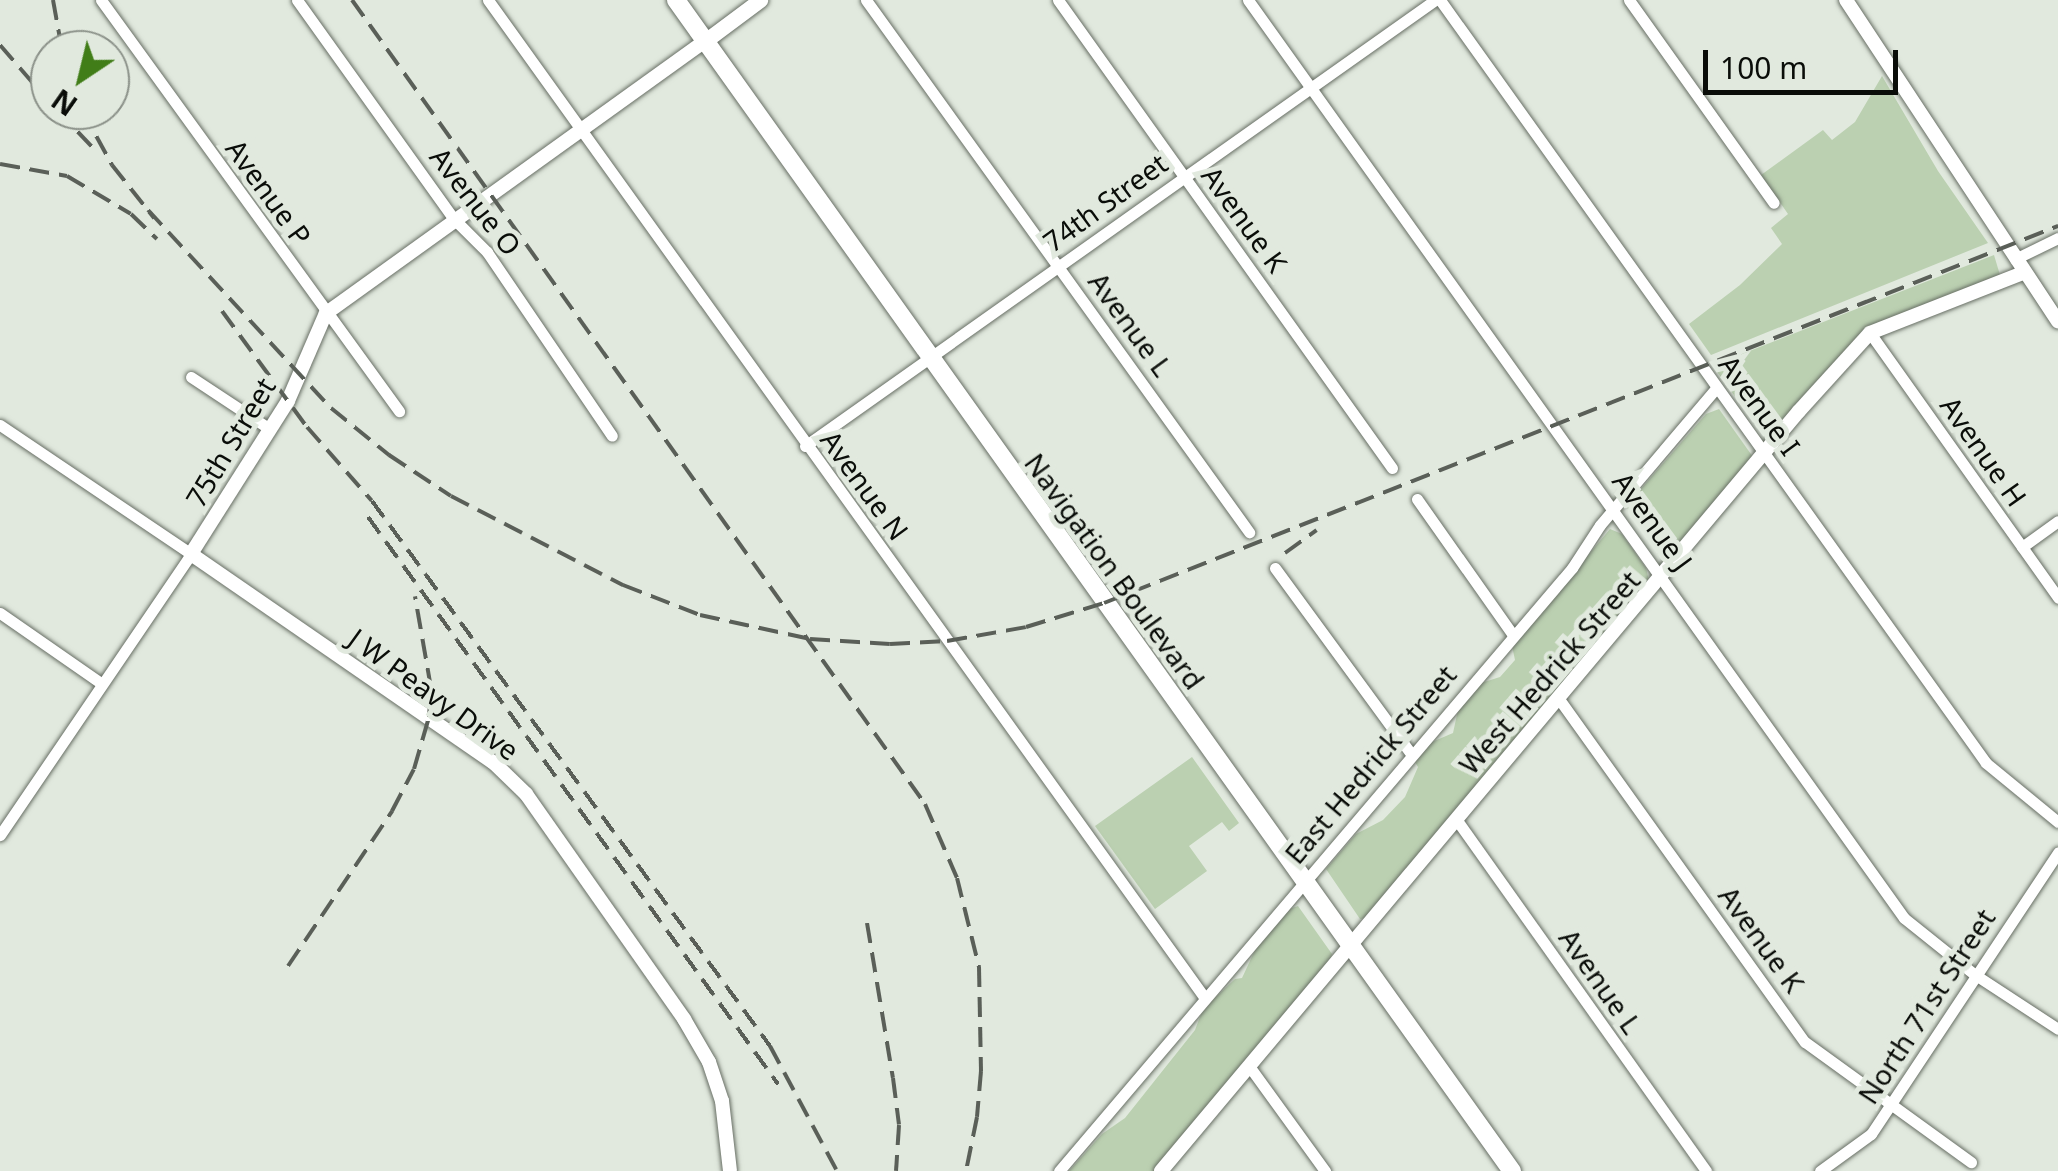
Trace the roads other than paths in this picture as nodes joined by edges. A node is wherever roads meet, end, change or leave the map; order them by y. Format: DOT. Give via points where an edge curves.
graph roads {
  1 [pos="100,0"];
  2 [pos="297,0"];
  3 [pos="488,0"];
  4 [pos="676,0"];
  5 [pos="760,0"];
  6 [pos="866,0"];
  7 [pos="1058,0"];
  8 [pos="1248,0"];
  9 [pos="1437,0"];
  10 [pos="1629,0"];
  11 [pos="1846,0"];
  12 [pos="705,40"];
  13 [pos="1312,88"];
  14 [pos="583,130"];
  15 [pos="1184,176"];
  16 [pos="1774,203"];
  17 [pos="454,218"];
  18 [pos="2058,238"];
  19 [pos="2019,266"];
  20 [pos="1058,267"];
  21 [pos="326,313"];
  22 [pos="2058,321"];
  23 [pos="1870,333"];
  24 [pos="931,360"];
  25 [pos="191,378"];
  26 [pos="1716,388"];
  27 [pos="398,411"];
  28 [pos="270,429"];
  29 [pos="2,430"];
  30 [pos="612,436"];
  31 [pos="806,446"];
  32 [pos="1766,455"];
  33 [pos="1392,468"];
  34 [pos="1417,499"];
  35 [pos="1614,509"];
  36 [pos="2058,521"];
  37 [pos="1250,532"];
  38 [pos="2022,547"];
  39 [pos="191,554"];
  40 [pos="1275,568"];
  41 [pos="1662,578"];
  42 [pos="2058,598"];
  43 [pos="0,614"];
  44 [pos="1513,635"];
  45 [pos="102,684"];
  46 [pos="1559,699"];
  47 [pos="1412,754"];
  48 [pos="1456,819"];
  49 [pos="2058,822"];
  50 [pos="0,834"];
  51 [pos="2058,853"];
  52 [pos="1304,882"];
  53 [pos="1349,944"];
  54 [pos="1974,974"];
  55 [pos="1205,998"];
  56 [pos="2058,1029"];
  57 [pos="1249,1066"];
  58 [pos="1891,1104"];
  59 [pos="1971,1162"];
  60 [pos="730,1171"];
  61 [pos="1059,1171"];
  62 [pos="1161,1171"];
  63 [pos="1325,1171"];
  64 [pos="1512,1171"];
  65 [pos="1706,1171"];
  66 [pos="1820,1171"];
  1 -- 21 [label="street, Avenue P"];
  2 -- 17 [label="street, Avenue O"];
  3 -- 14 [label="street, Avenue N"];
  4 -- 12 [label="main road, Navigation Boulevard"];
  5 -- 12 [label="main road"];
  6 -- 20 [label="street, Avenue L"];
  7 -- 15 [label="street, Avenue K"];
  8 -- 13 [label="street, Avenue J"];
  9 -- 13 [label="street, 74th Street"];
  9 -- 26 [label="street, Avenue I"];
  10 -- 16 [label="street"];
  11 -- 19 [label="street"];
  12 -- 14 [label="street"];
  12 -- 24 [label="main road, Navigation Boulevard"];
  13 -- 15 [label="street, 74th Street"];
  13 -- 35 [label="street, Avenue J"];
  14 -- 17 [label="street"];
  14 -- 31 [label="street, Avenue N"];
  15 -- 20 [label="street, 74th Street"];
  15 -- 33 [label="street, Avenue K"];
  17 -- 21 [label="street"];
  17 -- 30 [label="street, Avenue O" via="486,252"];
  18 -- 19 [label="street, West Hedrick Street"];
  19 -- 22 [label="street"];
  19 -- 23 [label="street, West Hedrick Street"];
  20 -- 24 [label="street, 74th Street"];
  20 -- 37 [label="street, Avenue L"];
  21 -- 27 [label="street, Avenue P"];
  21 -- 28 [label="street, 75th Street"];
  23 -- 32 [label="street, West Hedrick Street"];
  23 -- 38 [label="street, Avenue H"];
  24 -- 31 [label="street, 74th Street"];
  24 -- 52 [label="main road, Navigation Boulevard"];
  25 -- 28 [label="street"];
  26 -- 32 [label="street, Avenue I"];
  26 -- 35 [label="street, East Hedrick Street"];
  28 -- 39 [label="street, 75th Street"];
  29 -- 39 [label="street, J W Peavy Drive"];
  31 -- 55 [label="street, Avenue N"];
  32 -- 41 [label="street, West Hedrick Street"];
  32 -- 49 [label="street, Avenue I" via="1986,763"];
  34 -- 44 [label="street"];
  35 -- 41 [label="street, Avenue J"];
  35 -- 44 [label="street, East Hedrick Street"];
  36 -- 38 [label="street"];
  38 -- 42 [label="street, Avenue H"];
  39 -- 45 [label="street, 75th Street"];
  39 -- 60 [label="street, J W Peavy Drive" via="493,762 526,794 708,1062 722,1102"];
  40 -- 47 [label="street"];
  41 -- 46 [label="street, West Hedrick Street"];
  41 -- 54 [label="street, Avenue J" via="1904,918"];
  43 -- 45 [label="street"];
  44 -- 47 [label="street, East Hedrick Street"];
  45 -- 50 [label="street, 75th Street"];
  46 -- 48 [label="street, West Hedrick Street"];
  46 -- 58 [label="street, Avenue K" via="1805,1042"];
  47 -- 52 [label="street, East Hedrick Street"];
  48 -- 53 [label="street, West Hedrick Street"];
  48 -- 65 [label="street, Avenue L"];
  51 -- 54 [label="street, North 71st Street"];
  52 -- 53 [label="main road, Navigation Boulevard"];
  52 -- 55 [label="street, East Hedrick Street"];
  53 -- 57 [label="street, West Hedrick Street"];
  53 -- 64 [label="main road, Navigation Boulevard"];
  54 -- 56 [label="street, Avenue J"];
  54 -- 58 [label="street, North 71st Street"];
  55 -- 61 [label="street, East Hedrick Street"];
  57 -- 62 [label="street, West Hedrick Street"];
  57 -- 63 [label="street"];
  58 -- 59 [label="street, Avenue K"];
  58 -- 66 [label="street, North 71st Street" via="1871,1134"];
}
